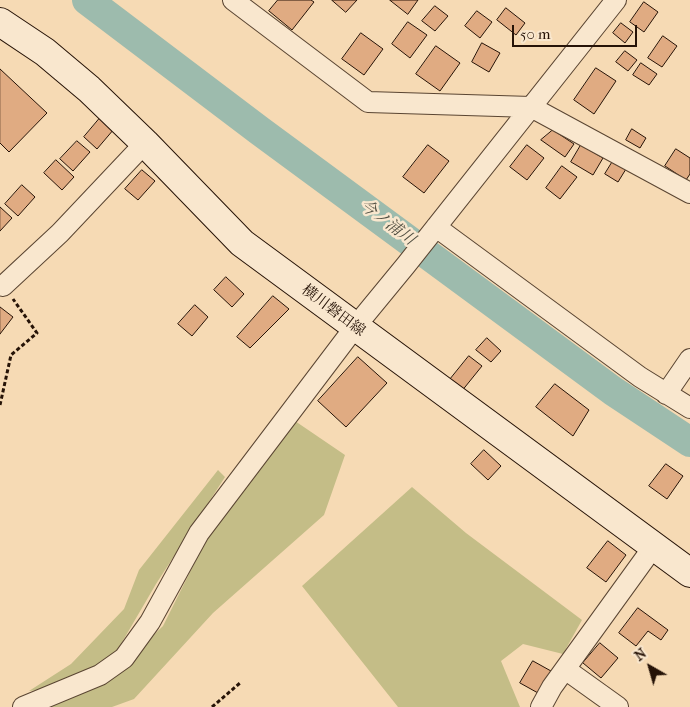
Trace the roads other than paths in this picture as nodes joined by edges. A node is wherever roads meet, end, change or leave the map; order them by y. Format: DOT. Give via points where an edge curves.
graph roads {
  1 [pos="233,0"];
  2 [pos="616,0"];
  3 [pos="0,23"];
  4 [pos="531,107"];
  5 [pos="145,144"];
  6 [pos="690,193"];
  7 [pos="435,228"];
  8 [pos="3,286"];
  9 [pos="355,327"];
  10 [pos="690,359"];
  11 [pos="666,394"];
  12 [pos="690,408"];
  13 [pos="654,546"];
  14 [pos="690,573"];
  15 [pos="565,669"];
  16 [pos="23,707"];
  17 [pos="541,707"];
  18 [pos="618,707"];
  1 -- 4 [label="street" via="368,102"];
  2 -- 4 [label="street"];
  3 -- 5 [label="main road, 横川磐田線" via="45,52 89,89"];
  4 -- 6 [label="street"];
  4 -- 7 [label="street"];
  5 -- 8 [label="street" via="60,233"];
  5 -- 9 [label="main road, 横川磐田線" via="242,243"];
  7 -- 9 [label="street"];
  7 -- 11 [label="street"];
  9 -- 13 [label="main road, 横川磐田線"];
  9 -- 16 [label="street" via="199,533 150,622 124,658 100,675"];
  10 -- 11 [label="street"];
  11 -- 12 [label="street"];
  13 -- 14 [label="main road, 横川磐田線"];
  13 -- 15 [label="street"];
  15 -- 17 [label="street"];
  15 -- 18 [label="street"];
}
